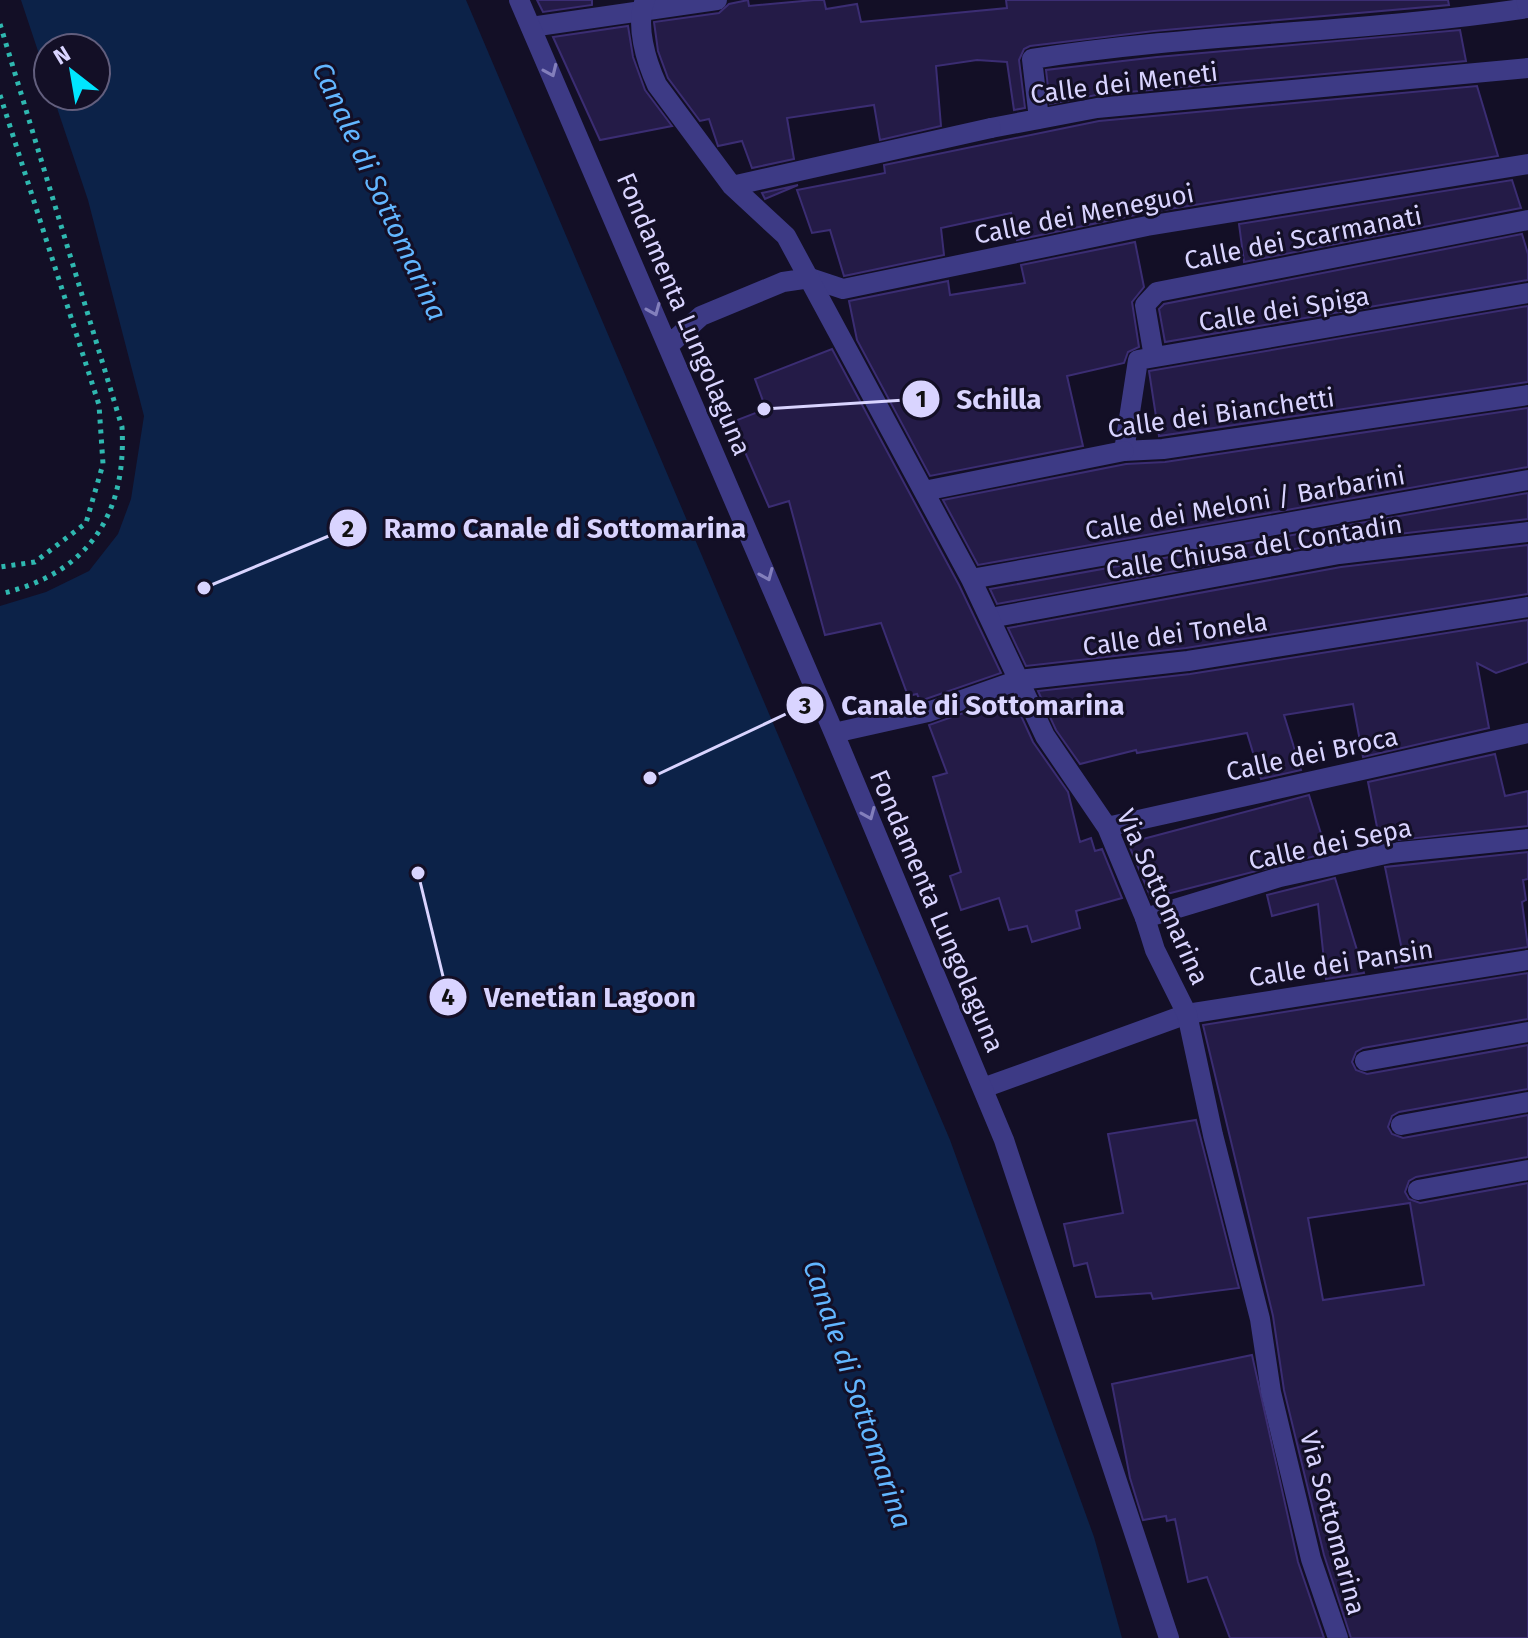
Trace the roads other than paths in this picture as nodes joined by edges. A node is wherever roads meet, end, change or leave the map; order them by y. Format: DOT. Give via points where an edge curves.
graph roads {
  1 [pos="519,0"];
  2 [pos="717,0"];
  3 [pos="1526,0"];
  4 [pos="642,6"];
  5 [pos="1528,8"];
  6 [pos="531,27"];
  7 [pos="1528,68"];
  8 [pos="1039,119"];
  9 [pos="1528,164"];
  10 [pos="732,186"];
  11 [pos="1528,220"];
  12 [pos="810,278"];
  13 [pos="1528,293"];
  14 [pos="669,345"];
  15 [pos="1154,357"];
  16 [pos="1528,395"];
  17 [pos="1124,451"];
  18 [pos="1528,480"];
  19 [pos="924,491"];
  20 [pos="1528,532"];
  21 [pos="971,579"];
  22 [pos="1528,607"];
  23 [pos="990,618"];
  24 [pos="1019,680"];
  25 [pos="834,733"];
  26 [pos="1528,733"];
  27 [pos="1107,827"];
  28 [pos="1528,839"];
  29 [pos="1145,918"];
  30 [pos="1528,960"];
  31 [pos="1187,1014"];
  32 [pos="1528,1032"];
  33 [pos="1365,1061"];
  34 [pos="983,1088"];
  35 [pos="1528,1102"];
  36 [pos="1401,1125"];
  37 [pos="1528,1170"];
  38 [pos="1418,1190"];
  39 [pos="1169,1638"];
  40 [pos="1338,1638"];
  1 -- 6 [label="street, Fondamenta Lungolaguna"];
  2 -- 4 [label="street"];
  3 -- 5 [label="street"];
  4 -- 6 [label="street"];
  4 -- 10 [label="street, Via Sottomarina" via="648,66 657,85"];
  5 -- 8 [label="street" via="1032,59"];
  6 -- 14 [label="street, Fondamenta Lungolaguna, one-way"];
  7 -- 8 [label="street, Calle dei Meneti" via="1097,108"];
  8 -- 10 [label="street, Calle dei Meneti"];
  9 -- 12 [label="street, Calle dei Meneguoi" via="1147,226 843,289"];
  10 -- 12 [label="street, Via Sottomarina" via="786,236"];
  11 -- 15 [label="street, Calle dei Scarmanati" via="1157,292 1145,305"];
  12 -- 14 [label="street, Calle dei Meneguoi" via="783,282 701,316"];
  12 -- 19 [label="street, Via Sottomarina"];
  13 -- 15 [label="street, Calle dei Spiga"];
  14 -- 25 [label="street, Fondamenta Lungolaguna, one-way"];
  15 -- 17 [label="street" via="1138,360"];
  16 -- 17 [label="street, Calle dei Bianchetti"];
  17 -- 19 [label="street, Calle dei Bianchetti"];
  18 -- 21 [label="street, Calle dei Meloni / Barbarini"];
  19 -- 21 [label="street, Via Sottomarina"];
  20 -- 23 [label="street, Calle Chiusa del Contadin" via="1339,554"];
  21 -- 23 [label="street, Via Sottomarina"];
  22 -- 24 [label="street, Calle dei Tonela" via="1188,661"];
  23 -- 24 [label="street, Via Sottomarina"];
  24 -- 25 [label="street, Calle dei Tonela" via="928,712"];
  24 -- 27 [label="street, Via Sottomarina" via="1045,736"];
  25 -- 34 [label="street, Fondamenta Lungolaguna, one-way"];
  26 -- 27 [label="street, Calle dei Broca"];
  27 -- 29 [label="street, Via Sottomarina"];
  28 -- 29 [label="street, Calle dei Sepa" via="1390,853 1280,877"];
  29 -- 31 [label="street, Via Sottomarina"];
  30 -- 31 [label="street, Calle dei Pansin"];
  31 -- 34 [label="street, Calle dei Pansin"];
  31 -- 40 [label="street, Via Sottomarina" via="1311,1559"];
  32 -- 33 [label="street"];
  34 -- 39 [label="street, Fondamenta Lungolaguna"];
  35 -- 36 [label="street"];
  37 -- 38 [label="street"];
}
